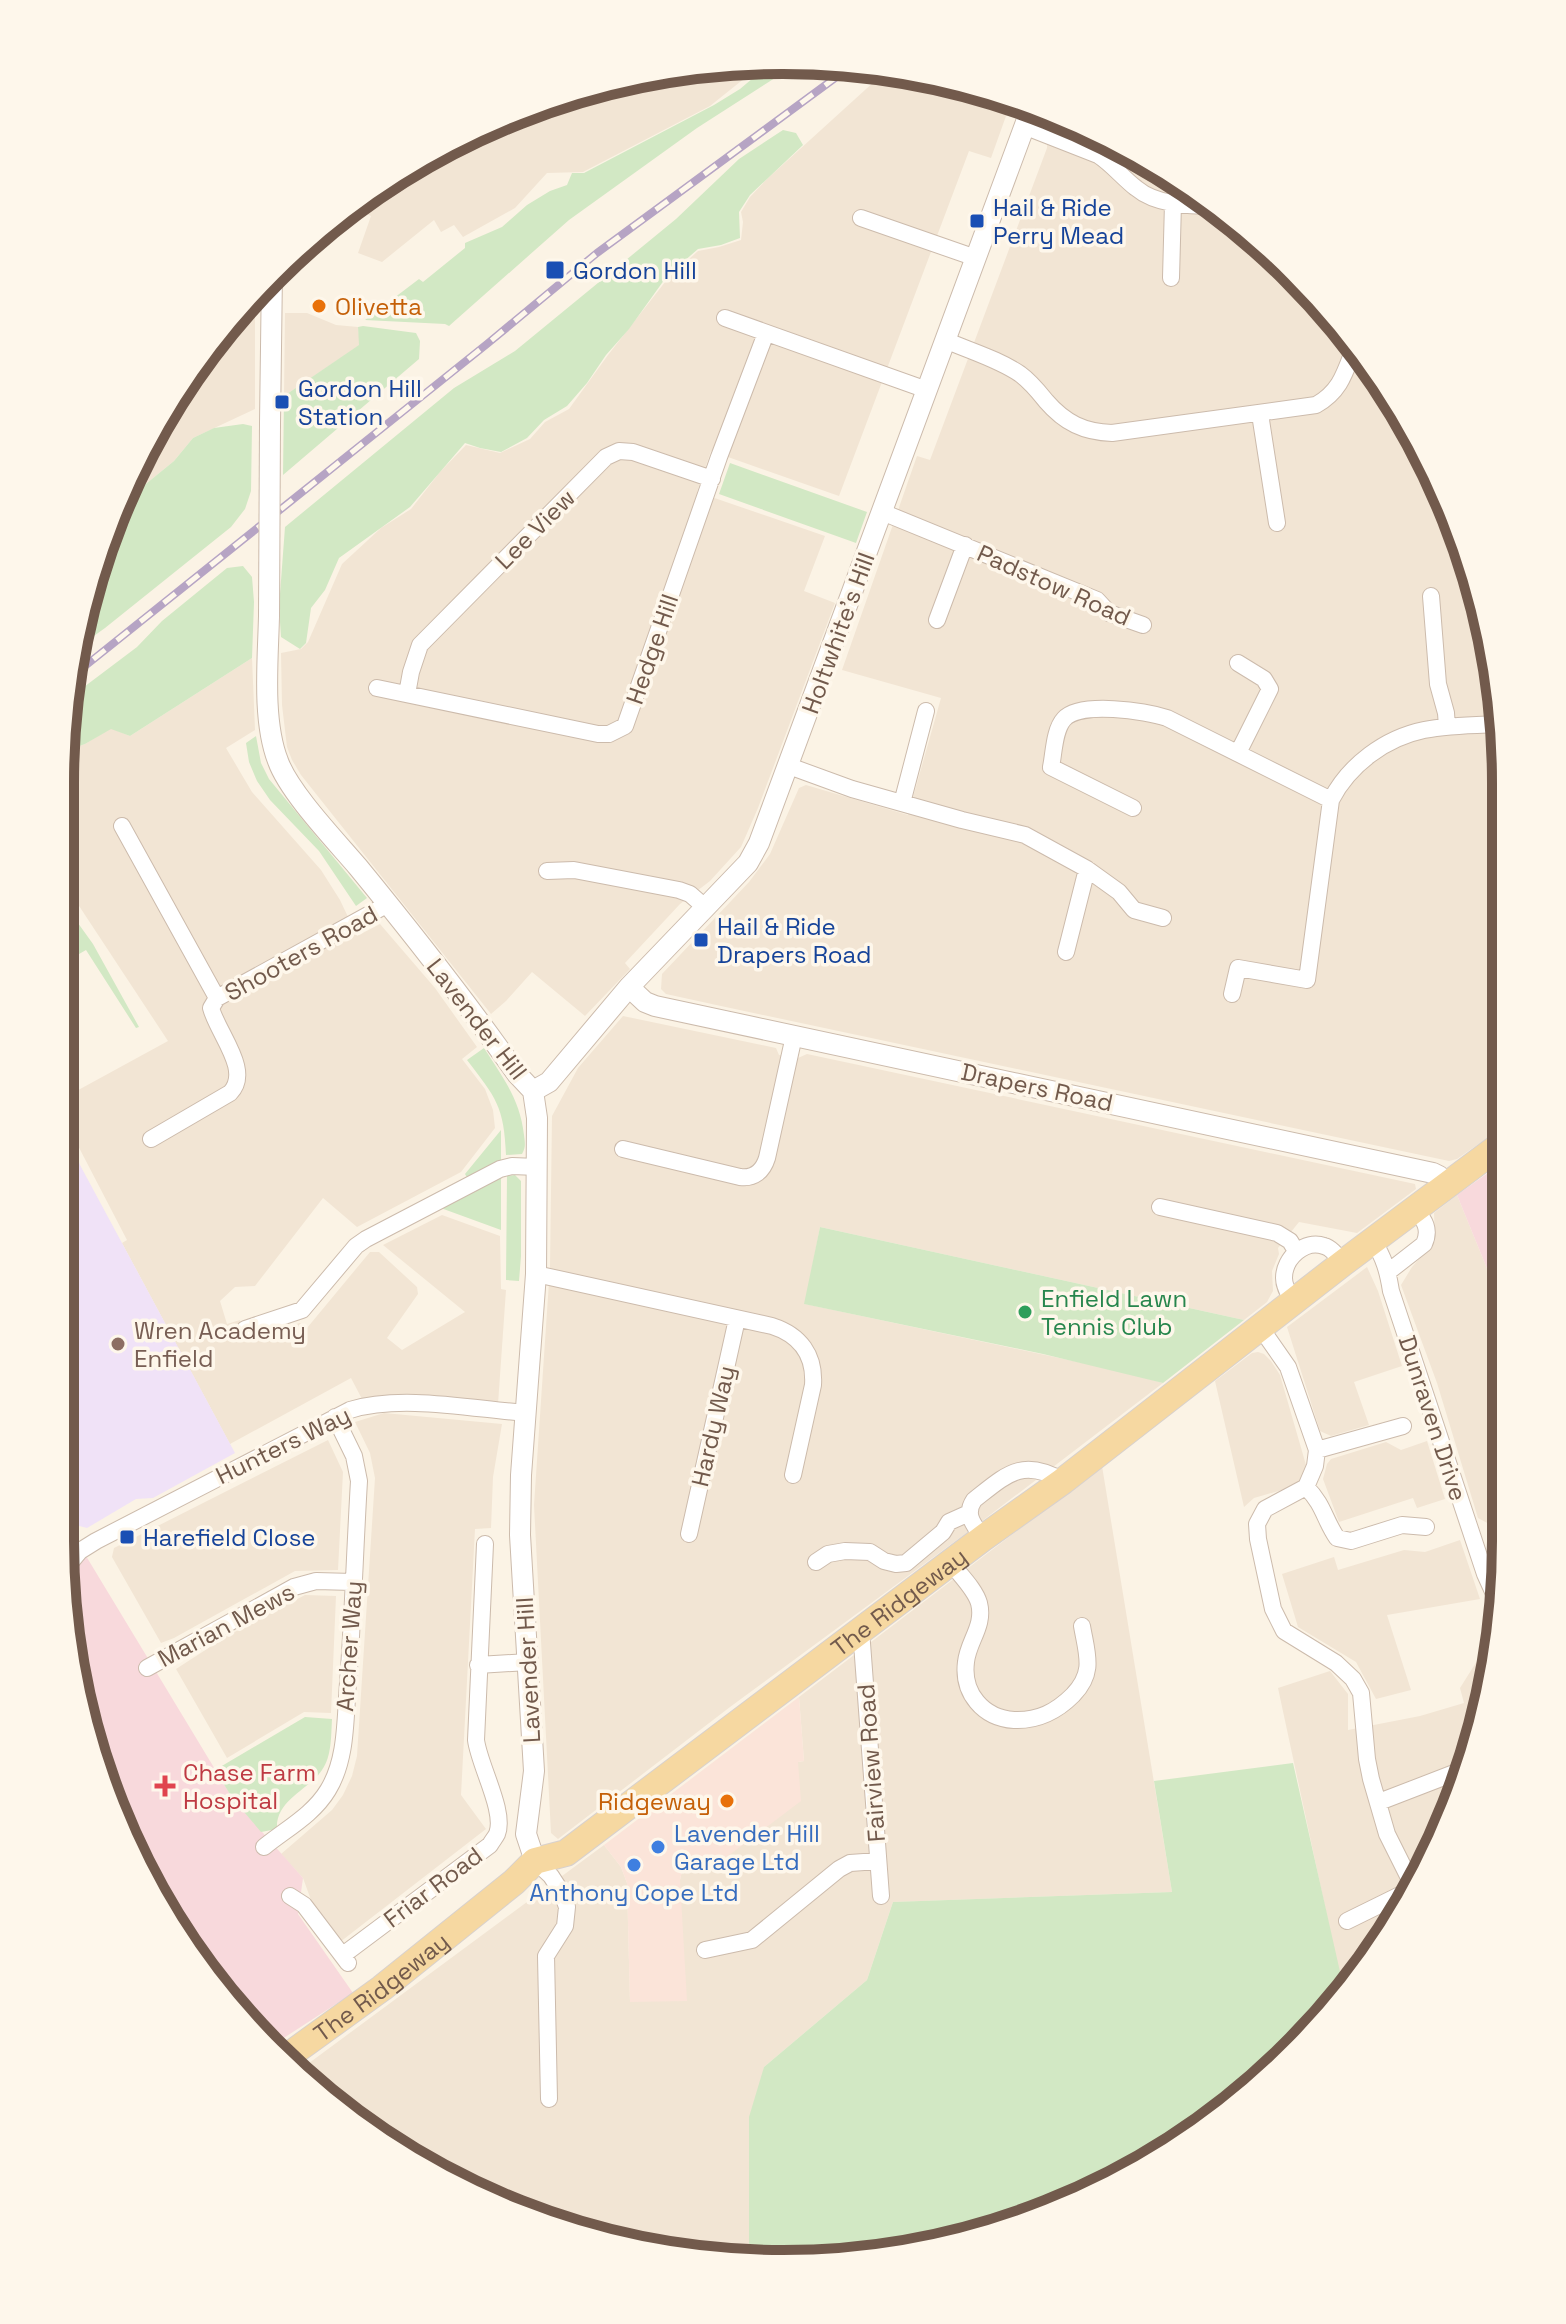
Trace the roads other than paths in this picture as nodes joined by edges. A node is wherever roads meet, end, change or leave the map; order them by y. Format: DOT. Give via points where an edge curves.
graph roads {
  1 [pos="1027,118"];
  2 [pos="1024,126"];
  3 [pos="1173,203"];
  4 [pos="1192,204"];
  5 [pos="861,218"];
  6 [pos="976,258"];
  7 [pos="1171,278"];
  8 [pos="272,293"];
  9 [pos="725,318"];
  10 [pos="766,333"];
  11 [pos="945,340"];
  12 [pos="1350,358"];
  13 [pos="927,390"];
  14 [pos="1260,414"];
  15 [pos="712,479"];
  16 [pos="882,512"];
  17 [pos="1277,523"];
  18 [pos="965,545"];
  19 [pos="1431,596"];
  20 [pos="937,620"];
  21 [pos="1143,625"];
  22 [pos="1238,663"];
  23 [pos="377,688"];
  24 [pos="407,694"];
  25 [pos="926,711"];
  26 [pos="1489,725"];
  27 [pos="1447,727"];
  28 [pos="1238,753"];
  29 [pos="789,766"];
  30 [pos="1331,800"];
  31 [pos="902,803"];
  32 [pos="1133,808"];
  33 [pos="122,826"];
  34 [pos="1087,869"];
  35 [pos="547,871"];
  36 [pos="388,904"];
  37 [pos="706,908"];
  38 [pos="1163,918"];
  39 [pos="1066,952"];
  40 [pos="629,987"];
  41 [pos="1232,994"];
  42 [pos="217,998"];
  43 [pos="794,1036"];
  44 [pos="533,1091"];
  45 [pos="151,1139"];
  46 [pos="623,1149"];
  47 [pos="1492,1151"];
  48 [pos="537,1167"];
  49 [pos="1447,1184"];
  50 [pos="1160,1207"];
  51 [pos="1415,1208"];
  52 [pos="1373,1241"];
  53 [pos="1296,1251"];
  54 [pos="1343,1263"];
  55 [pos="1388,1272"];
  56 [pos="536,1274"];
  57 [pos="1293,1302"];
  58 [pos="737,1319"];
  59 [pos="1260,1327"];
  60 [pos="245,1329"];
  61 [pos="526,1413"];
  62 [pos="335,1417"];
  63 [pos="1403,1426"];
  64 [pos="1317,1450"];
  65 [pos="793,1475"];
  66 [pos="1063,1481"];
  67 [pos="1306,1487"];
  68 [pos="969,1513"];
  69 [pos="1426,1527"];
  70 [pos="689,1534"];
  71 [pos="983,1538"];
  72 [pos="485,1544"];
  73 [pos="75,1557"];
  74 [pos="816,1562"];
  75 [pos="951,1563"];
  76 [pos="353,1582"];
  77 [pos="1490,1585"];
  78 [pos="1082,1626"];
  79 [pos="861,1630"];
  80 [pos="528,1662"];
  81 [pos="478,1665"];
  82 [pos="147,1668"];
  83 [pos="1452,1774"];
  84 [pos="1379,1802"];
  85 [pos="264,1847"];
  86 [pos="535,1861"];
  87 [pos="878,1861"];
  88 [pos="1407,1877"];
  89 [pos="1397,1895"];
  90 [pos="290,1896"];
  91 [pos="881,1896"];
  92 [pos="1347,1921"];
  93 [pos="705,1950"];
  94 [pos="293,2052"];
  95 [pos="549,2099"];
  1 -- 2 [label="street, Holtwhite's Hill"];
  2 -- 3 [label="street" via="1098,155 1139,191"];
  2 -- 6 [label="street, Holtwhite's Hill"];
  3 -- 4 [label="street"];
  3 -- 7 [label="street"];
  5 -- 6 [label="street"];
  6 -- 11 [label="street, Holtwhite's Hill"];
  8 -- 36 [label="street, Lavender Hill, bridge" via="273,748 296,791"];
  9 -- 10 [label="street"];
  10 -- 13 [label="street"];
  10 -- 15 [label="street, Hedge Hill"];
  11 -- 13 [label="street, Holtwhite's Hill"];
  11 -- 14 [label="street" via="1016,371 1061,416 1095,432"];
  12 -- 14 [label="street" via="1331,396 1316,405"];
  13 -- 16 [label="street, Holtwhite's Hill"];
  14 -- 17 [label="street"];
  15 -- 24 [label="street, Lee View" via="633,452 606,457 420,645"];
  15 -- 24 [label="street, Hedge Hill" via="619,731 598,734"];
  16 -- 18 [label="street, Padstow Road"];
  16 -- 29 [label="street, Holtwhite's Hill"];
  18 -- 20 [label="street, Padstow Road"];
  18 -- 21 [label="street, Padstow Road"];
  19 -- 27 [label="street"];
  22 -- 28 [label="street" via="1270,689"];
  23 -- 24 [label="street, Hedge Hill"];
  25 -- 31 [label="street"];
  26 -- 27 [label="street"];
  27 -- 30 [label="street" via="1411,733 1382,748 1354,766"];
  28 -- 30 [label="street"];
  28 -- 32 [label="street" via="1149,712 1081,710 1068,715 1059,726 1051,767"];
  29 -- 31 [label="street"];
  29 -- 37 [label="street, Holtwhite's Hill" via="748,863"];
  30 -- 41 [label="street" via="1307,980 1238,968"];
  31 -- 34 [label="street" via="1025,835"];
  33 -- 42 [label="street"];
  34 -- 38 [label="street" via="1134,910"];
  34 -- 39 [label="street"];
  35 -- 37 [label="street" via="574,870 679,890"];
  36 -- 42 [label="street, Shooters Road"];
  36 -- 44 [label="street, Lavender Hill"];
  37 -- 40 [label="street, Holtwhite's Hill"];
  40 -- 43 [label="street, Drapers Road" via="655,1006"];
  40 -- 44 [label="street, Holtwhite's Hill" via="549,1082"];
  42 -- 45 [label="street, Shooters Road" via="211,1008 237,1064 237,1083 230,1093"];
  43 -- 46 [label="street" via="767,1158 755,1175 740,1177"];
  43 -- 49 [label="street, Drapers Road" via="1433,1173"];
  44 -- 48 [label="street, Lavender Hill"];
  47 -- 49 [label="main road, The Ridgeway"];
  48 -- 56 [label="street, Lavender Hill"];
  48 -- 60 [label="street" via="500,1169 366,1239 302,1310"];
  49 -- 51 [label="main road, The Ridgeway"];
  50 -- 53 [label="street" via="1277,1233"];
  51 -- 52 [label="main road, The Ridgeway"];
  51 -- 55 [label="street" via="1425,1221 1427,1238"];
  52 -- 54 [label="main road, The Ridgeway"];
  52 -- 55 [label="street, Dunraven Drive"];
  53 -- 54 [label="street" via="1321,1244"];
  53 -- 57 [label="street" via="1284,1276"];
  54 -- 57 [label="main road, The Ridgeway"];
  55 -- 77 [label="street, Dunraven Drive"];
  56 -- 58 [label="street"];
  56 -- 61 [label="street, Lavender Hill"];
  57 -- 59 [label="main road, The Ridgeway"];
  58 -- 65 [label="street" via="784,1330 796,1337 811,1360 813,1385"];
  58 -- 70 [label="street, Hardy Way"];
  59 -- 64 [label="street" via="1288,1367"];
  59 -- 66 [label="main road, The Ridgeway"];
  61 -- 62 [label="street, Hunters Way" via="382,1403"];
  61 -- 80 [label="street, Lavender Hill" via="520,1535"];
  62 -- 73 [label="street, Hunters Way" via="96,1541"];
  62 -- 76 [label="street, Archer Way" via="358,1469"];
  63 -- 64 [label="street"];
  64 -- 67 [label="street"];
  66 -- 68 [label="street" via="1041,1470 1010,1473 974,1500"];
  66 -- 71 [label="main road, The Ridgeway"];
  67 -- 69 [label="street" via="1337,1538 1351,1541 1402,1525"];
  67 -- 84 [label="street" via="1265,1509 1257,1524 1273,1609 1284,1631 1336,1663 1361,1693 1367,1759"];
  68 -- 71 [label="street"];
  68 -- 74 [label="street" via="949,1522 906,1563 845,1551"];
  71 -- 75 [label="main road, The Ridgeway"];
  72 -- 81 [label="street, Friar Road"];
  75 -- 78 [label="street" via="979,1603 980,1626 965,1663 974,1700 987,1713 1029,1720 1065,1703 1089,1670"];
  75 -- 79 [label="main road, The Ridgeway"];
  76 -- 82 [label="street, Marian Mews" via="316,1581 294,1587"];
  76 -- 85 [label="street, Archer Way" via="342,1756 336,1775 317,1805"];
  79 -- 86 [label="main road, The Ridgeway" via="566,1853"];
  79 -- 87 [label="street, Fairview Road"];
  80 -- 81 [label="street"];
  80 -- 86 [label="street, Lavender Hill" via="534,1771 526,1834"];
  81 -- 90 [label="street, Friar Road" via="478,1756 499,1816 490,1845 346,1959 304,1905"];
  83 -- 84 [label="street"];
  84 -- 88 [label="street"];
  86 -- 94 [label="main road, The Ridgeway" via="394,1979"];
  86 -- 95 [label="street" via="551,1876 567,1907 565,1926 546,1956"];
  87 -- 91 [label="street, Fairview Road"];
  87 -- 93 [label="street" via="839,1869 752,1940"];
  89 -- 92 [label="street"];
}
